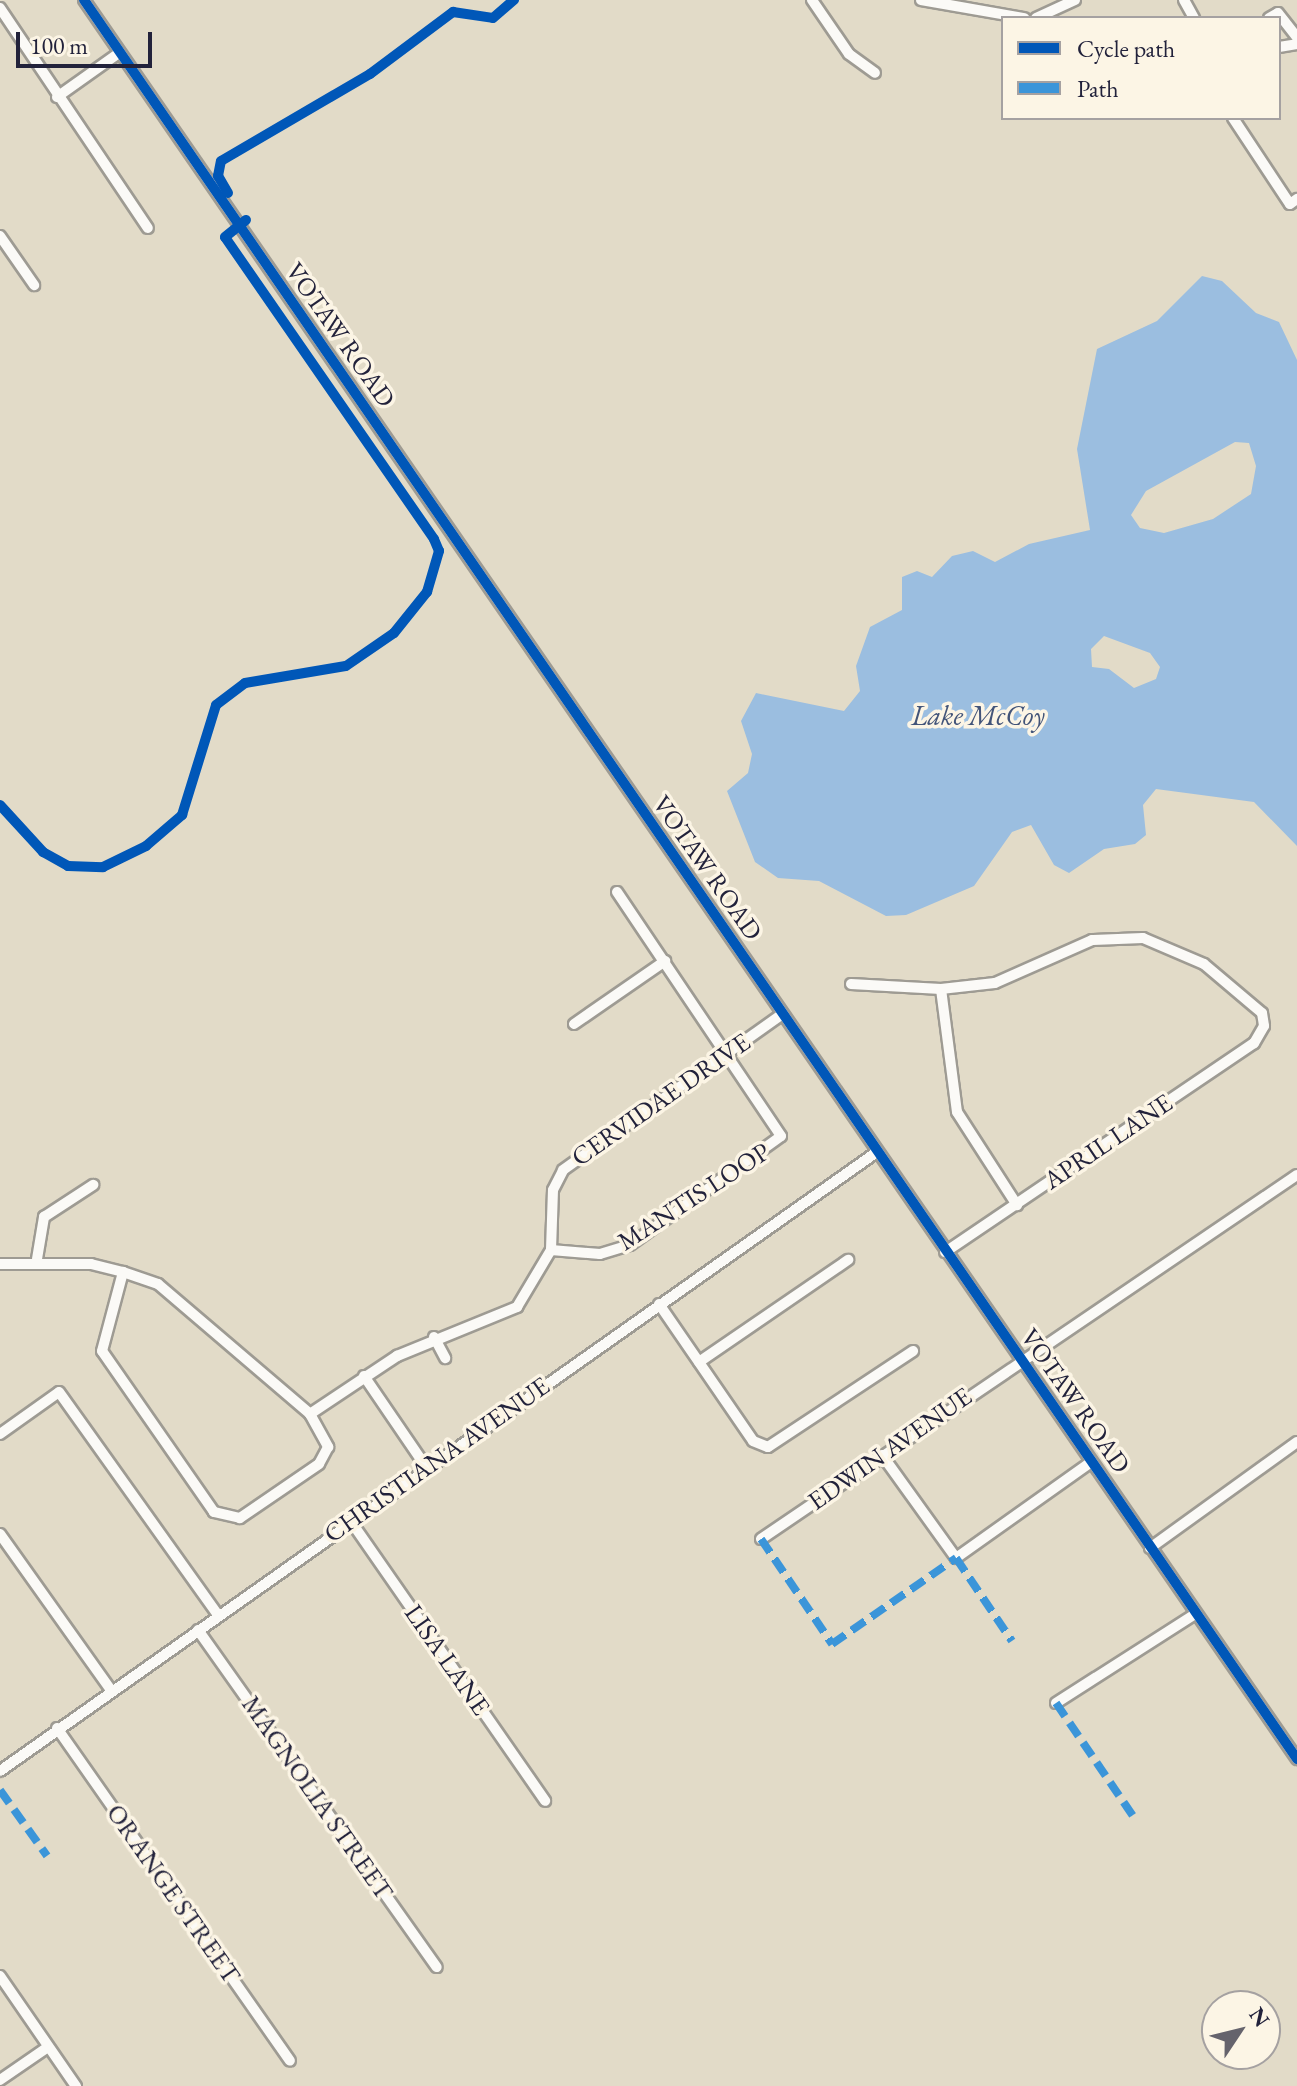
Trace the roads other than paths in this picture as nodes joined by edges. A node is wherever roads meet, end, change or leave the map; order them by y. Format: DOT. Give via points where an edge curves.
graph roads {
  1 [pos="84,0"];
  2 [pos="812,0"];
  3 [pos="921,0"];
  4 [pos="1075,0"];
  5 [pos="974,5"];
  6 [pos="0,8"];
  7 [pos="1016,16"];
  8 [pos="1040,16"];
  9 [pos="1281,17"];
  10 [pos="1297,37"];
  11 [pos="119,53"];
  12 [pos="875,73"];
  13 [pos="57,97"];
  14 [pos="1234,120"];
  15 [pos="1293,201"];
  16 [pos="148,228"];
  17 [pos="0,236"];
  18 [pos="34,285"];
  19 [pos="617,892"];
  20 [pos="665,961"];
  21 [pos="851,984"];
  22 [pos="941,989"];
  23 [pos="781,1015"];
  24 [pos="574,1024"];
  25 [pos="728,1051"];
  26 [pos="877,1152"];
  27 [pos="1297,1175"];
  28 [pos="93,1185"];
  29 [pos="1017,1205"];
  30 [pos="551,1250"];
  31 [pos="945,1252"];
  32 [pos="37,1259"];
  33 [pos="848,1260"];
  34 [pos="0,1264"];
  35 [pos="123,1272"];
  36 [pos="659,1304"];
  37 [pos="434,1337"];
  38 [pos="913,1351"];
  39 [pos="445,1358"];
  40 [pos="1019,1360"];
  41 [pos="699,1362"];
  42 [pos="364,1376"];
  43 [pos="310,1414"];
  44 [pos="0,1434"];
  45 [pos="1297,1442"];
  46 [pos="882,1455"];
  47 [pos="1091,1462"];
  48 [pos="426,1467"];
  49 [pos="350,1520"];
  50 [pos="0,1534"];
  51 [pos="761,1539"];
  52 [pos="1150,1548"];
  53 [pos="1195,1614"];
  54 [pos="218,1615"];
  55 [pos="198,1630"];
  56 [pos="111,1690"];
  57 [pos="1056,1703"];
  58 [pos="57,1728"];
  59 [pos="1297,1759"];
  60 [pos="0,1771"];
  61 [pos="545,1801"];
  62 [pos="437,1967"];
  63 [pos="0,1976"];
  64 [pos="48,2047"];
  65 [pos="290,2061"];
  66 [pos="0,2080"];
  67 [pos="76,2086"];
  1 -- 11 [label="street, VOTAW ROAD"];
  2 -- 12 [label="street" via="849,54"];
  3 -- 5 [label="street"];
  4 -- 8 [label="street"];
  5 -- 7 [label="street"];
  6 -- 13 [label="street"];
  9 -- 10 [label="street"];
  11 -- 13 [label="street"];
  11 -- 23 [label="street, VOTAW ROAD"];
  13 -- 16 [label="street"];
  14 -- 15 [label="street"];
  17 -- 18 [label="street"];
  19 -- 20 [label="street, MANTIS LOOP"];
  20 -- 24 [label="street"];
  20 -- 25 [label="street, MANTIS LOOP"];
  21 -- 22 [label="street"];
  22 -- 29 [label="street" via="957,1112"];
  22 -- 29 [label="street, APRIL LANE" via="1016,977 1092,940 1143,938 1173,945 1233,985 1253,1000 1264,1026 1254,1043"];
  23 -- 25 [label="street, CERVIDAE DRIVE"];
  23 -- 26 [label="street, VOTAW ROAD"];
  25 -- 30 [label="street, CERVIDAE DRIVE" via="563,1170 553,1190"];
  25 -- 30 [label="street, MANTIS LOOP" via="779,1125 776,1145 630,1245 600,1254"];
  26 -- 31 [label="street, VOTAW ROAD"];
  26 -- 36 [label="street, CHRISTIANA AVENUE"];
  27 -- 40 [label="street, EDWIN AVENUE" via="1093,1318"];
  28 -- 32 [label="street" via="44,1217"];
  29 -- 31 [label="street, APRIL LANE"];
  30 -- 37 [label="street, CERVIDAE DRIVE" via="517,1307"];
  31 -- 40 [label="street, VOTAW ROAD"];
  32 -- 34 [label="street"];
  32 -- 35 [label="street"];
  33 -- 41 [label="street"];
  35 -- 43 [label="street" via="178,1297"];
  35 -- 43 [label="street" via="102,1351 214,1512 240,1518 319,1464 328,1447"];
  36 -- 41 [label="street"];
  36 -- 48 [label="street, CHRISTIANA AVENUE"];
  37 -- 39 [label="street"];
  37 -- 42 [label="street, CERVIDAE DRIVE"];
  38 -- 41 [label="street" via="768,1447 753,1441"];
  40 -- 46 [label="street, EDWIN AVENUE"];
  40 -- 47 [label="street, VOTAW ROAD"];
  42 -- 43 [label="street, CERVIDAE DRIVE"];
  42 -- 48 [label="street"];
  44 -- 54 [label="street" via="59,1392"];
  45 -- 52 [label="street"];
  46 -- 47 [label="street" via="956,1558"];
  46 -- 51 [label="street, EDWIN AVENUE"];
  47 -- 52 [label="street, VOTAW ROAD"];
  48 -- 49 [label="street, CHRISTIANA AVENUE"];
  49 -- 54 [label="street, CHRISTIANA AVENUE"];
  49 -- 61 [label="street, LISA LANE"];
  50 -- 56 [label="street"];
  52 -- 53 [label="street, VOTAW ROAD"];
  53 -- 57 [label="street"];
  53 -- 59 [label="street, VOTAW ROAD"];
  54 -- 55 [label="street, CHRISTIANA AVENUE"];
  55 -- 56 [label="street, CHRISTIANA AVENUE"];
  55 -- 62 [label="street, MAGNOLIA STREET"];
  56 -- 58 [label="street, CHRISTIANA AVENUE"];
  58 -- 60 [label="street, CHRISTIANA AVENUE"];
  58 -- 65 [label="street, ORANGE STREET"];
  63 -- 64 [label="street"];
  64 -- 66 [label="street"];
  64 -- 67 [label="street"];
}
